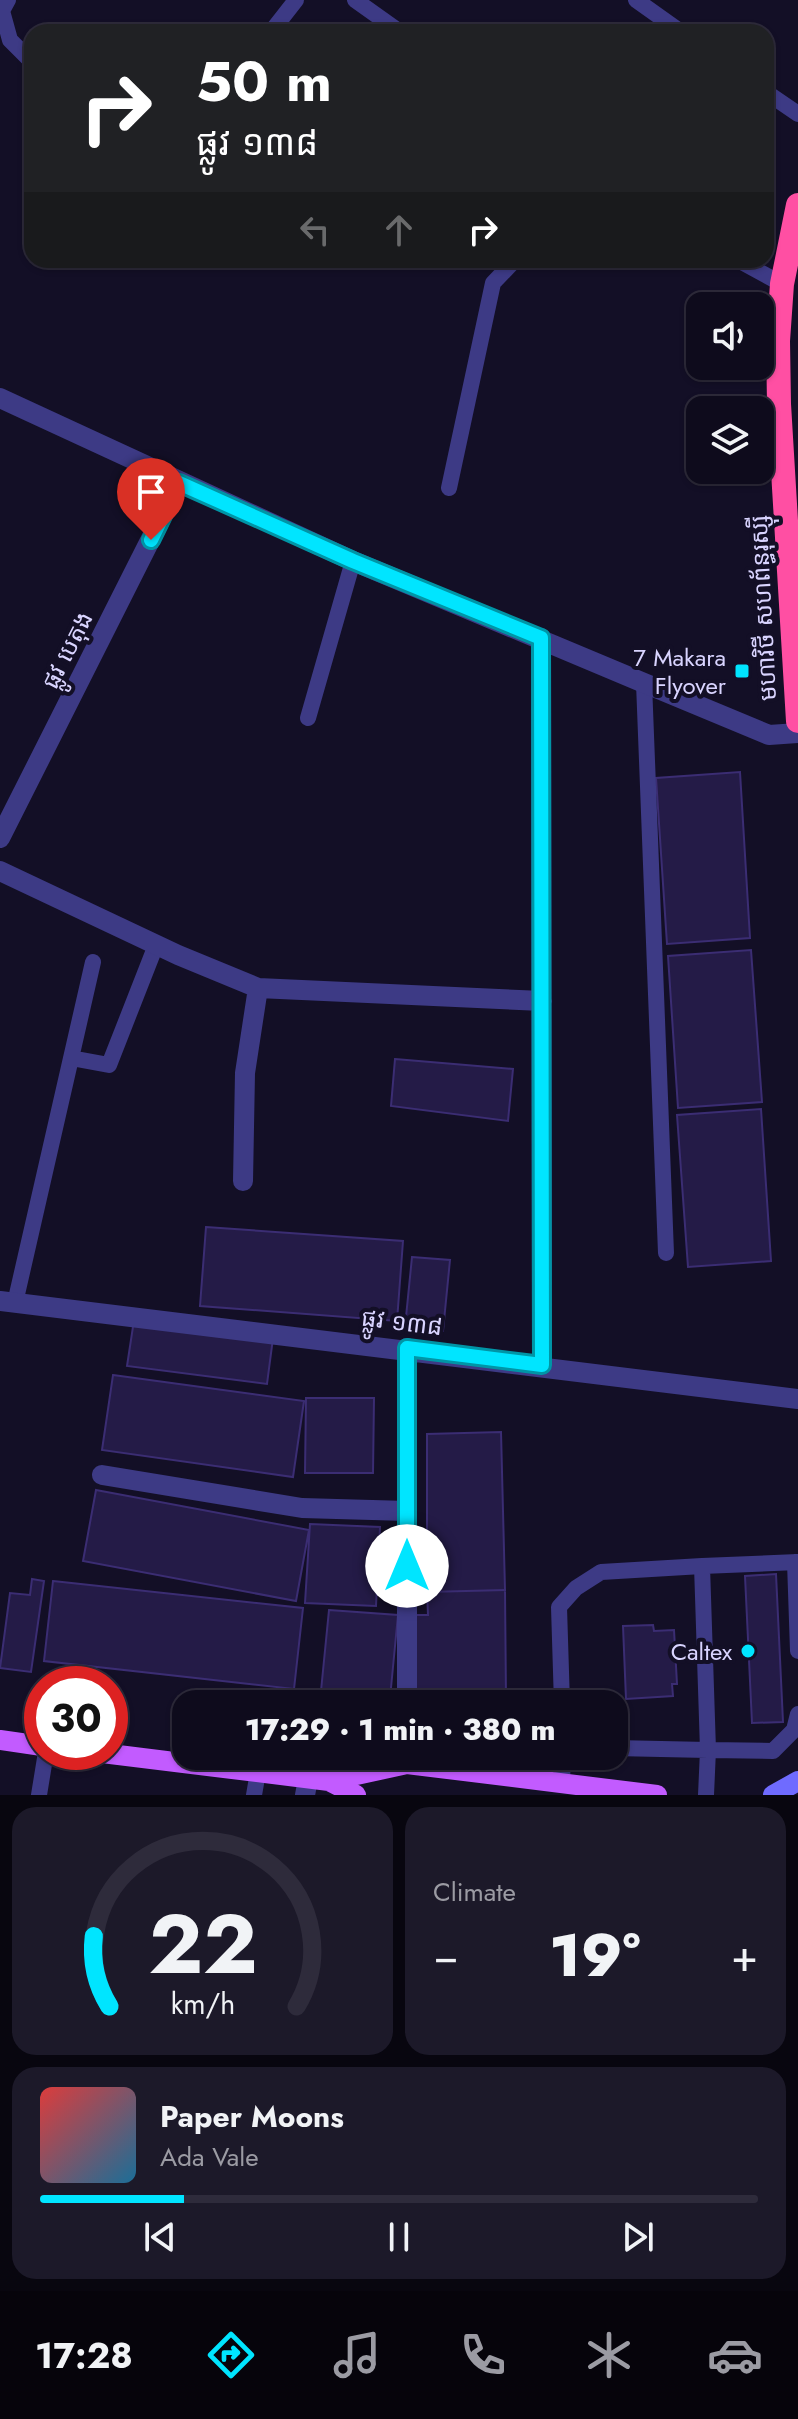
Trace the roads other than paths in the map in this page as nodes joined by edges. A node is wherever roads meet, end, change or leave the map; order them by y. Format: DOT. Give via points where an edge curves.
graph roads {
  1 [pos="8,0"];
  2 [pos="296,0"];
  3 [pos="355,0"];
  4 [pos="636,0"];
  5 [pos="277,24"];
  6 [pos="389,24"];
  7 [pos="670,24"];
  8 [pos="24,54"];
  9 [pos="774,98"];
  10 [pos="798,114"];
  11 [pos="798,205"];
  12 [pos="507,268"];
  13 [pos="753,268"];
  14 [pos="782,284"];
  15 [pos="0,398"];
  16 [pos="179,483"];
  17 [pos="449,488"];
  18 [pos="353,561"];
  19 [pos="541,638"];
  20 [pos="644,683"];
  21 [pos="308,718"];
  22 [pos="798,721"];
  23 [pos="798,733"];
  24 [pos="0,838"];
  25 [pos="0,871"];
  26 [pos="156,945"];
  27 [pos="93,962"];
  28 [pos="258,988"];
  29 [pos="542,1001"];
  30 [pos="71,1058"];
  31 [pos="243,1181"];
  32 [pos="666,1253"];
  33 [pos="7,1302"];
  34 [pos="407,1348"];
  35 [pos="542,1365"];
  36 [pos="798,1399"];
  37 [pos="102,1475"];
  38 [pos="407,1511"];
  39 [pos="797,1562"];
  40 [pos="702,1566"];
  41 [pos="798,1651"];
  42 [pos="407,1690"];
  43 [pos="562,1690"];
  44 [pos="798,1714"];
  45 [pos="0,1740"];
  46 [pos="24,1743"];
  47 [pos="628,1748"];
  48 [pos="708,1750"];
  49 [pos="128,1756"];
  50 [pos="43,1770"];
  51 [pos="370,1770"];
  52 [pos="477,1770"];
  53 [pos="562,1770"];
  54 [pos="258,1772"];
  55 [pos="329,1781"];
  56 [pos="798,1781"];
  57 [pos="562,1782"];
  58 [pos="307,1787"];
  59 [pos="39,1795"];
  60 [pos="254,1795"];
  61 [pos="356,1795"];
  62 [pos="657,1795"];
  63 [pos="706,1795"];
  64 [pos="773,1795"];
  1 -- 8 [label="lane" via="2,11 10,40"];
  2 -- 5 [label="lane"];
  3 -- 6 [label="lane"];
  4 -- 7 [label="lane"];
  9 -- 10 [label="lane"];
  11 -- 14 [label="highway, មហាវិថី សហព័ន្ធរុស្ស៊ី"];
  12 -- 17 [label="lane" via="493,283"];
  13 -- 14 [label="lane"];
  14 -- 22 [label="highway, មហាវិថី សហព័ន្ធរុស្ស៊ី" via="779,404"];
  15 -- 16 [label="street"];
  16 -- 18 [label="street"];
  16 -- 24 [label="street, ផ្លូវ បេតុង"];
  18 -- 19 [label="street"];
  18 -- 21 [label="lane"];
  19 -- 20 [label="street"];
  19 -- 29 [label="street"];
  20 -- 23 [label="street" via="769,735"];
  20 -- 32 [label="lane"];
  25 -- 26 [label="street"];
  26 -- 28 [label="street"];
  26 -- 30 [label="lane" via="109,1065"];
  27 -- 30 [label="lane"];
  28 -- 29 [label="street"];
  28 -- 31 [label="street" via="245,1073"];
  29 -- 35 [label="street"];
  30 -- 33 [label="lane"];
  33 -- 34 [label="street, ផ្លូវ ១៣៨"];
  34 -- 35 [label="street, ផ្លូវ ១៣៨"];
  34 -- 38 [label="street"];
  35 -- 36 [label="street, ផ្លូវ ១៣៨"];
  37 -- 38 [label="street" via="302,1508"];
  38 -- 42 [label="street"];
  39 -- 40 [label="lane"];
  39 -- 41 [label="lane"];
  40 -- 43 [label="lane" via="601,1572 576,1588 559,1607"];
  40 -- 48 [label="lane"];
  44 -- 48 [label="lane" via="794,1730 773,1751"];
  45 -- 46 [label="main road"];
  47 -- 48 [label="lane"];
  48 -- 63 [label="lane"];
  49 -- 54 [label="main road"];
  50 -- 59 [label="lane"];
  51 -- 55 [label="main road"];
  52 -- 57 [label="main road"];
  53 -- 57 [label="lane"];
  54 -- 58 [label="main road"];
  54 -- 60 [label="lane"];
  55 -- 58 [label="main road"];
  55 -- 61 [label="main road"];
  56 -- 64 [label="main road"];
  57 -- 62 [label="main road"];
}
